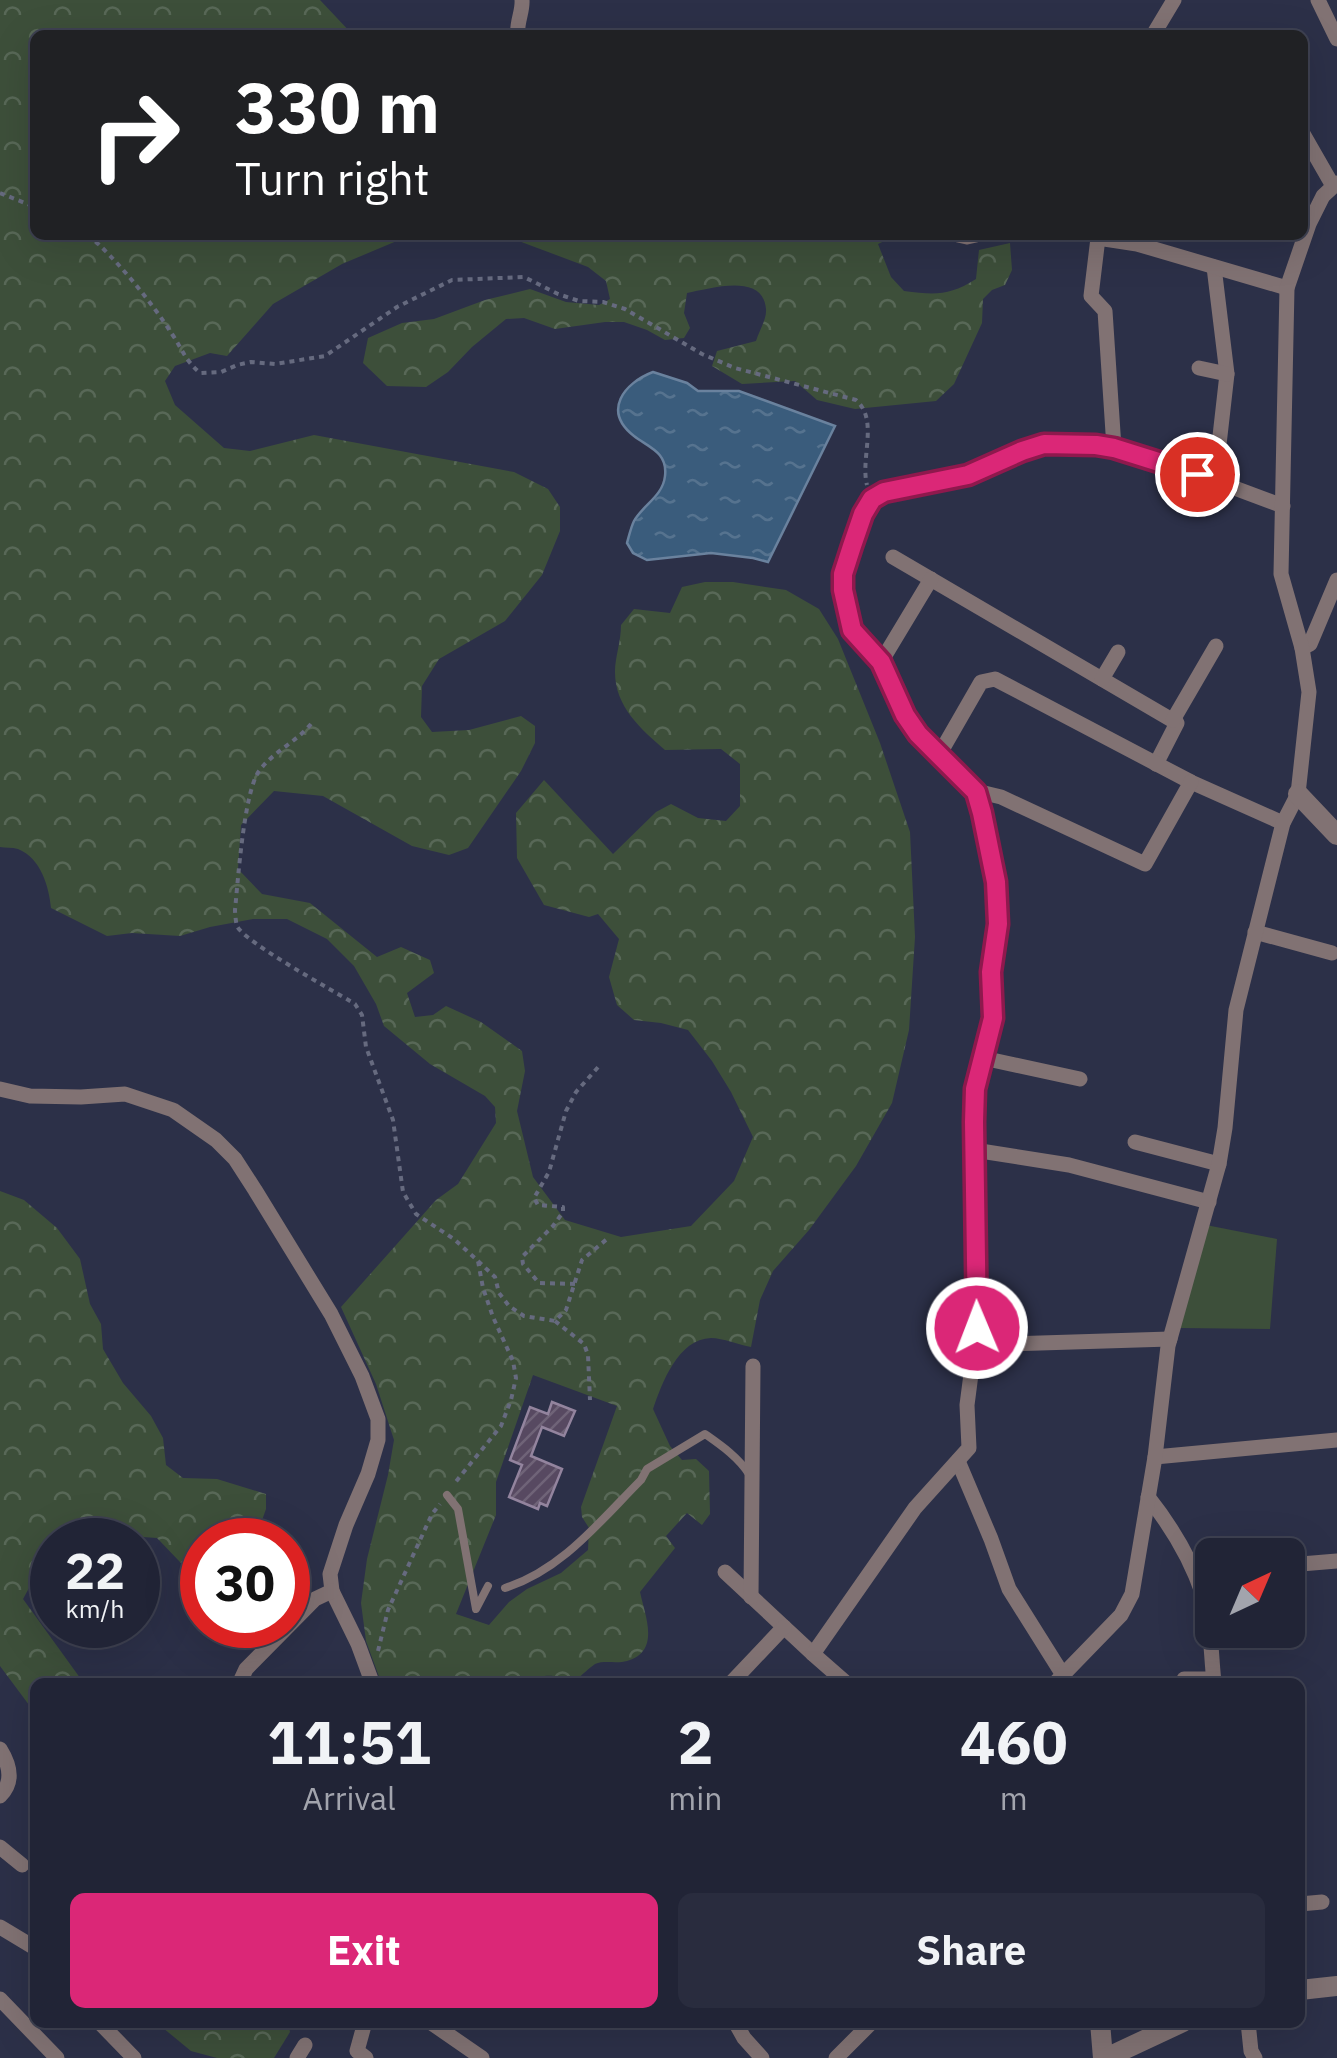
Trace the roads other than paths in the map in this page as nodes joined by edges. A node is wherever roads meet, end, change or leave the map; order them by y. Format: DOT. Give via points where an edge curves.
graph roads {
  1 [pos="522,0"];
  2 [pos="1174,0"];
  3 [pos="1318,0"];
  4 [pos="517,30"];
  5 [pos="1156,30"];
  6 [pos="1337,39"];
  7 [pos="1308,141"];
  8 [pos="1335,184"];
  9 [pos="1308,227"];
  10 [pos="1091,240"];
  11 [pos="1141,240"];
  12 [pos="1303,240"];
  13 [pos="1214,267"];
  14 [pos="1286,288"];
  15 [pos="1199,368"];
  16 [pos="1227,374"];
  17 [pos="1114,448"];
  18 [pos="1215,480"];
  19 [pos="1283,506"];
  20 [pos="893,558"];
  21 [pos="931,579"];
  22 [pos="1337,580"];
  23 [pos="1216,646"];
  24 [pos="1302,648"];
  25 [pos="1118,652"];
  26 [pos="881,662"];
  27 [pos="1102,679"];
  28 [pos="1173,720"];
  29 [pos="939,755"];
  30 [pos="1156,764"];
  31 [pos="1191,782"];
  32 [pos="976,792"];
  33 [pos="1298,794"];
  34 [pos="1283,823"];
  35 [pos="1337,835"];
  36 [pos="1255,932"];
  37 [pos="1332,954"];
  38 [pos="983,1058"];
  39 [pos="1080,1079"];
  40 [pos="0,1089"];
  41 [pos="1135,1142"];
  42 [pos="974,1150"];
  43 [pos="1219,1164"];
  44 [pos="1209,1202"];
  45 [pos="1170,1340"];
  46 [pos="975,1344"];
  47 [pos="753,1366"];
  48 [pos="1337,1440"];
  49 [pos="1155,1458"];
  50 [pos="958,1460"];
  51 [pos="752,1478"];
  52 [pos="447,1495"];
  53 [pos="1148,1497"];
  54 [pos="1337,1561"];
  55 [pos="1305,1564"];
  56 [pos="724,1572"];
  57 [pos="488,1586"];
  58 [pos="505,1588"];
  59 [pos="332,1591"];
  60 [pos="752,1597"];
  61 [pos="784,1627"];
  62 [pos="813,1654"];
  63 [pos="242,1678"];
  64 [pos="371,1678"];
  65 [pos="736,1678"];
  66 [pos="841,1678"];
  67 [pos="1059,1678"];
  68 [pos="1061,1678"];
  69 [pos="1214,1678"];
  70 [pos="0,1749"];
  71 [pos="0,1796"];
  72 [pos="0,1847"];
  73 [pos="22,1866"];
  74 [pos="1322,1902"];
  75 [pos="1305,1904"];
  76 [pos="2,1934"];
  77 [pos="30,1944"];
  78 [pos="1337,1986"];
  79 [pos="1305,1989"];
  80 [pos="0,1999"];
  81 [pos="105,2028"];
  82 [pos="363,2028"];
  83 [pos="439,2028"];
  84 [pos="738,2028"];
  85 [pos="866,2028"];
  86 [pos="1101,2028"];
  87 [pos="1170,2028"];
  88 [pos="1249,2028"];
  89 [pos="58,2058"];
  90 [pos="134,2058"];
  91 [pos="366,2058"];
  92 [pos="482,2058"];
  93 [pos="762,2058"];
  94 [pos="836,2058"];
  95 [pos="1104,2058"];
  96 [pos="1254,2058"];
  1 -- 4 [label="street"];
  2 -- 5 [label="street"];
  3 -- 6 [label="street"];
  7 -- 8 [label="street"];
  8 -- 9 [label="street"];
  10 -- 17 [label="street" via="1091,296 1105,311"];
  11 -- 13 [label="street"];
  12 -- 14 [label="street"];
  13 -- 14 [label="street"];
  13 -- 16 [label="street"];
  14 -- 19 [label="street"];
  15 -- 16 [label="street"];
  16 -- 18 [label="street"];
  17 -- 18 [label="street"];
  17 -- 26 [label="street" via="1044,444 968,475 872,499 843,590 852,630"];
  18 -- 19 [label="street"];
  19 -- 24 [label="street" via="1281,574"];
  20 -- 21 [label="street"];
  21 -- 26 [label="street"];
  21 -- 27 [label="street"];
  22 -- 24 [label="street" via="1310,644"];
  23 -- 28 [label="street"];
  24 -- 33 [label="street" via="1309,692"];
  25 -- 27 [label="street"];
  26 -- 29 [label="street" via="905,715"];
  27 -- 28 [label="street"];
  28 -- 30 [label="street"];
  29 -- 30 [label="street" via="980,682 995,679"];
  29 -- 32 [label="street"];
  30 -- 31 [label="street"];
  31 -- 32 [label="street" via="1145,864"];
  31 -- 34 [label="street"];
  32 -- 38 [label="street" via="998,924 993,1018"];
  33 -- 34 [label="street"];
  33 -- 35 [label="street"];
  34 -- 36 [label="street"];
  36 -- 37 [label="street"];
  36 -- 43 [label="street" via="1236,1010"];
  38 -- 39 [label="street"];
  38 -- 42 [label="street"];
  40 -- 59 [label="street" via="30,1096 124,1094 173,1110 235,1158 331,1314 378,1419 368,1474 331,1563"];
  41 -- 43 [label="street"];
  42 -- 44 [label="street" via="1069,1164"];
  42 -- 46 [label="street"];
  43 -- 44 [label="street"];
  44 -- 45 [label="street"];
  45 -- 46 [label="street"];
  45 -- 49 [label="street"];
  46 -- 50 [label="street" via="969,1448"];
  47 -- 51 [label="street"];
  48 -- 49 [label="street"];
  49 -- 53 [label="street"];
  50 -- 62 [label="street" via="915,1508"];
  50 -- 67 [label="street" via="1009,1589"];
  51 -- 58 [label="lane" via="705,1434 647,1469 552,1566"];
  51 -- 60 [label="street"];
  52 -- 57 [label="lane" via="458,1510 476,1609"];
  53 -- 68 [label="street" via="1128,1605"];
  53 -- 69 [label="street" via="1177,1538 1204,1598"];
  54 -- 55 [label="street"];
  56 -- 60 [label="street"];
  59 -- 63 [label="street" via="315,1599"];
  59 -- 64 [label="street"];
  60 -- 61 [label="street"];
  61 -- 62 [label="street"];
  61 -- 65 [label="street"];
  62 -- 66 [label="street"];
  70 -- 71 [label="street" via="10,1777"];
  72 -- 73 [label="street"];
  74 -- 75 [label="street"];
  76 -- 77 [label="street"];
  78 -- 79 [label="street"];
  80 -- 89 [label="street"];
  81 -- 90 [label="street"];
  82 -- 91 [label="street" via="357,2052"];
  83 -- 92 [label="street"];
  84 -- 93 [label="street"];
  85 -- 94 [label="street"];
  86 -- 95 [label="street"];
  87 -- 95 [label="street"];
  88 -- 96 [label="street"];
}
